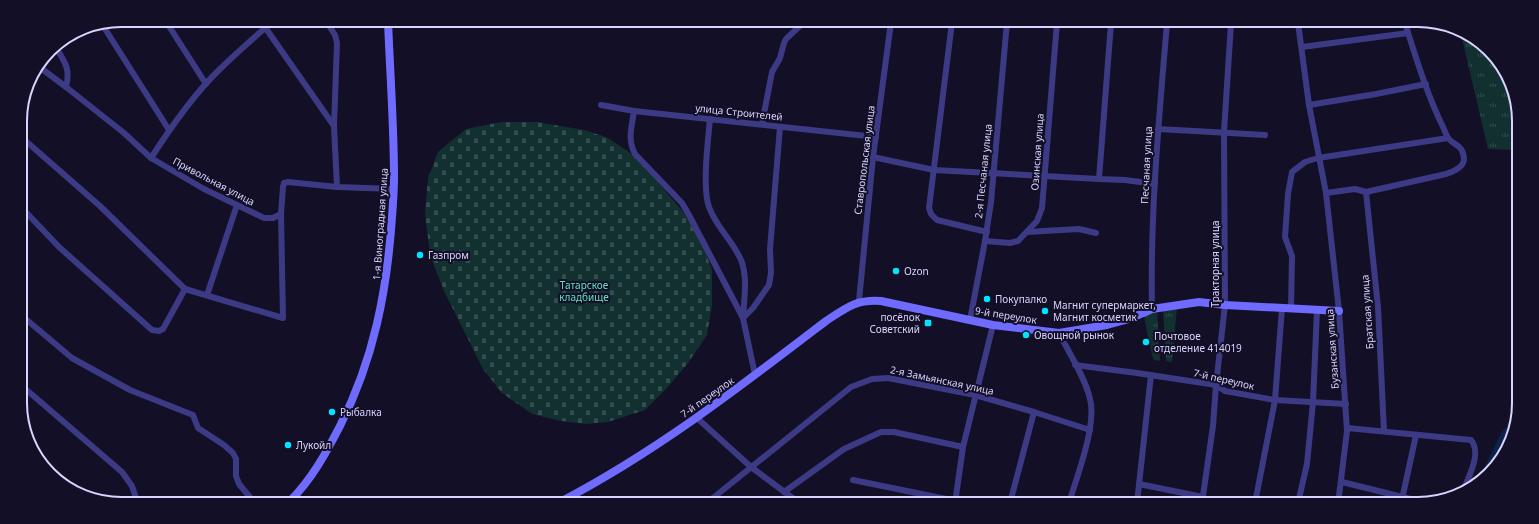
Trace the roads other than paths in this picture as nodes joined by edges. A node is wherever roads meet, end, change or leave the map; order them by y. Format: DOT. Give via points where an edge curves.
graph roads {
  1 [pos="169,27"];
  2 [pos="330,27"];
  3 [pos="388,27"];
  4 [pos="799,27"];
  5 [pos="890,27"];
  6 [pos="951,27"];
  7 [pos="1007,27"];
  8 [pos="1057,27"];
  9 [pos="1112,27"];
  10 [pos="1167,27"];
  11 [pos="1232,27"];
  12 [pos="1299,27"];
  13 [pos="1406,27"];
  14 [pos="265,28"];
  15 [pos="105,29"];
  16 [pos="1408,33"];
  17 [pos="1302,47"];
  18 [pos="58,52"];
  19 [pos="43,70"];
  20 [pos="206,84"];
  21 [pos="1426,84"];
  22 [pos="66,87"];
  23 [pos="1309,104"];
  24 [pos="601,106"];
  25 [pos="634,111"];
  26 [pos="710,119"];
  27 [pos="762,124"];
  28 [pos="334,126"];
  29 [pos="780,127"];
  30 [pos="1158,129"];
  31 [pos="169,130"];
  32 [pos="1224,132"];
  33 [pos="1265,135"];
  34 [pos="876,137"];
  35 [pos="1448,138"];
  36 [pos="27,142"];
  37 [pos="872,157"];
  38 [pos="151,158"];
  39 [pos="1318,158"];
  40 [pos="934,170"];
  41 [pos="995,174"];
  42 [pos="1044,177"];
  43 [pos="1099,179"];
  44 [pos="1155,184"];
  45 [pos="337,187"];
  46 [pos="394,189"];
  47 [pos="1366,192"];
  48 [pos="1326,193"];
  49 [pos="237,205"];
  50 [pos="27,213"];
  51 [pos="281,214"];
  52 [pos="987,232"];
  53 [pos="1027,232"];
  54 [pos="1096,233"];
  55 [pos="985,242"];
  56 [pos="184,288"];
  57 [pos="207,295"];
  58 [pos="859,302"];
  59 [pos="1226,305"];
  60 [pos="1282,308"];
  61 [pos="1152,309"];
  62 [pos="1291,309"];
  63 [pos="1317,310"];
  64 [pos="1339,311"];
  65 [pos="743,318"];
  66 [pos="27,320"];
  67 [pos="970,320"];
  68 [pos="993,325"];
  69 [pos="1059,332"];
  70 [pos="1075,365"];
  71 [pos="755,375"];
  72 [pos="1151,375"];
  73 [pos="1216,385"];
  74 [pos="27,390"];
  75 [pos="975,396"];
  76 [pos="1275,400"];
  77 [pos="1313,402"];
  78 [pos="1346,404"];
  79 [pos="1034,412"];
  80 [pos="697,418"];
  81 [pos="1347,428"];
  82 [pos="1090,430"];
  83 [pos="1384,431"];
  84 [pos="1416,435"];
  85 [pos="963,447"];
  86 [pos="751,467"];
  87 [pos="853,480"];
  88 [pos="1342,482"];
  89 [pos="1466,483"];
  90 [pos="1140,484"];
  91 [pos="784,492"];
  92 [pos="1403,496"];
  93 [pos="136,497"];
  94 [pos="250,497"];
  95 [pos="295,497"];
  96 [pos="569,497"];
  97 [pos="714,497"];
  98 [pos="791,497"];
  99 [pos="932,497"];
  100 [pos="956,497"];
  101 [pos="1012,497"];
  102 [pos="1071,497"];
  103 [pos="1138,497"];
  104 [pos="1190,497"];
  105 [pos="1202,497"];
  106 [pos="1256,497"];
  107 [pos="1300,497"];
  108 [pos="1339,497"];
  109 [pos="1406,497"];
  1 -- 20 [label="street"];
  2 -- 28 [label="street" via="337,43"];
  3 -- 46 [label="street, 1-я Виноградная улица"];
  4 -- 27 [label="street" via="786,39 772,72"];
  5 -- 34 [label="street, Ставропольская улица"];
  6 -- 40 [label="street"];
  7 -- 41 [label="street, 2-я Песчаная улица"];
  8 -- 42 [label="street, Озинская улица"];
  9 -- 43 [label="street"];
  10 -- 30 [label="street, Песчаная улица"];
  11 -- 32 [label="street, Тракторная улица"];
  12 -- 17 [label="street, Бузанская улица"];
  13 -- 16 [label="street"];
  14 -- 20 [label="street"];
  14 -- 28 [label="street"];
  15 -- 31 [label="street"];
  16 -- 17 [label="street"];
  16 -- 21 [label="street"];
  17 -- 23 [label="street, Бузанская улица"];
  18 -- 22 [label="street" via="68,68"];
  19 -- 22 [label="street, Привольная улица"];
  20 -- 31 [label="street"];
  21 -- 23 [label="street"];
  21 -- 35 [label="street"];
  22 -- 38 [label="street, Привольная улица"];
  23 -- 39 [label="street, Бузанская улица"];
  24 -- 25 [label="street, улица Строителей"];
  25 -- 26 [label="street, улица Строителей"];
  25 -- 65 [label="street" via="631,147 682,203"];
  26 -- 27 [label="street, улица Строителей"];
  26 -- 65 [label="street" via="708,206 741,261 744,276"];
  27 -- 29 [label="street, улица Строителей"];
  28 -- 45 [label="street"];
  29 -- 34 [label="street, улица Строителей"];
  29 -- 65 [label="street" via="770,248 770,285"];
  30 -- 32 [label="street"];
  30 -- 44 [label="street, Песчаная улица"];
  31 -- 38 [label="street"];
  32 -- 33 [label="street"];
  32 -- 59 [label="street, Тракторная улица"];
  34 -- 37 [label="street, Ставропольская улица"];
  35 -- 39 [label="street"];
  35 -- 47 [label="street" via="1459,146 1463,155 1462,164 1456,170"];
  36 -- 56 [label="street" via="100,206"];
  37 -- 40 [label="street"];
  37 -- 58 [label="street, Ставропольская улица"];
  38 -- 49 [label="street, Привольная улица"];
  39 -- 48 [label="street, Бузанская улица"];
  39 -- 62 [label="street" via="1301,164 1290,176 1285,237 1292,256"];
  40 -- 41 [label="street"];
  40 -- 52 [label="street" via="930,214 937,220"];
  41 -- 42 [label="street"];
  41 -- 52 [label="street, 2-я Песчаная улица"];
  42 -- 43 [label="street"];
  42 -- 53 [label="street, Озинская улица" via="1040,217"];
  43 -- 44 [label="street"];
  44 -- 61 [label="street, Песчаная улица"];
  45 -- 46 [label="street"];
  45 -- 51 [label="street" via="291,181 284,183"];
  46 -- 95 [label="street, 1-я Виноградная улица" via="385,290 364,372 353,401 323,457"];
  47 -- 48 [label="street" via="1355,189"];
  47 -- 83 [label="street, Братская улица" via="1378,306"];
  48 -- 64 [label="street, Бузанская улица"];
  49 -- 51 [label="street, Привольная улица" via="268,219"];
  49 -- 57 [label="street"];
  50 -- 56 [label="street" via="59,247 152,330 159,331 163,328"];
  51 -- 57 [label="street" via="283,318"];
  52 -- 55 [label="street, 2-я Песчаная улица"];
  53 -- 54 [label="street" via="1079,229"];
  53 -- 55 [label="street, Озинская улица" via="1018,241 1010,243"];
  55 -- 67 [label="street, 2-я Песчаная улица"];
  56 -- 57 [label="street"];
  58 -- 67 [label="street, 9-й переулок" via="881,301"];
  58 -- 71 [label="street, 7-й переулок" via="826,321"];
  59 -- 60 [label="street, 9-й переулок"];
  59 -- 61 [label="street, 9-й переулок" via="1199,302"];
  59 -- 73 [label="street, Тракторная улица"];
  60 -- 62 [label="street, 9-й переулок"];
  60 -- 76 [label="street"];
  61 -- 69 [label="street, 9-й переулок" via="1130,319 1107,325"];
  62 -- 63 [label="street, 9-й переулок"];
  63 -- 64 [label="street, 9-й переулок"];
  63 -- 77 [label="street"];
  64 -- 78 [label="street, Бузанская улица"];
  65 -- 71 [label="street"];
  66 -- 94 [label="street" via="72,358 130,390 193,415 198,428 233,453 239,484"];
  67 -- 68 [label="street, 9-й переулок"];
  68 -- 69 [label="street, 9-й переулок"];
  68 -- 75 [label="street"];
  69 -- 70 [label="street"];
  70 -- 72 [label="street, 7-й переулок"];
  70 -- 82 [label="street" via="1090,399"];
  71 -- 80 [label="street, 7-й переулок"];
  72 -- 73 [label="street, 7-й переулок"];
  72 -- 90 [label="street"];
  73 -- 76 [label="street, 7-й переулок" via="1225,391"];
  73 -- 105 [label="street, Тракторная улица"];
  74 -- 93 [label="street" via="122,472 132,486"];
  75 -- 79 [label="street, 2-я Замьянская улица"];
  75 -- 85 [label="street"];
  75 -- 86 [label="street, 2-я Замьянская улица" via="888,378 862,382 851,387"];
  76 -- 77 [label="street, 7-й переулок"];
  76 -- 106 [label="street"];
  77 -- 78 [label="street, 7-й переулок"];
  77 -- 107 [label="street" via="1307,464"];
  78 -- 81 [label="street, Бузанская улица"];
  79 -- 82 [label="street, 2-я Замьянская улица"];
  79 -- 101 [label="street"];
  80 -- 86 [label="street"];
  80 -- 96 [label="street, 7-й переулок" via="625,465"];
  81 -- 83 [label="street"];
  81 -- 88 [label="street, Бузанская улица"];
  82 -- 102 [label="street"];
  83 -- 84 [label="street"];
  84 -- 89 [label="street" via="1468,439 1473,442 1476,454"];
  84 -- 92 [label="street"];
  85 -- 91 [label="street" via="894,432 881,432 844,449"];
  85 -- 100 [label="street"];
  86 -- 91 [label="street"];
  86 -- 97 [label="street, 2-я Замьянская улица"];
  87 -- 99 [label="street"];
  88 -- 92 [label="street"];
  88 -- 108 [label="street, Бузанская улица"];
  90 -- 103 [label="street"];
  90 -- 104 [label="street"];
  91 -- 98 [label="street"];
  92 -- 109 [label="street"];
}
